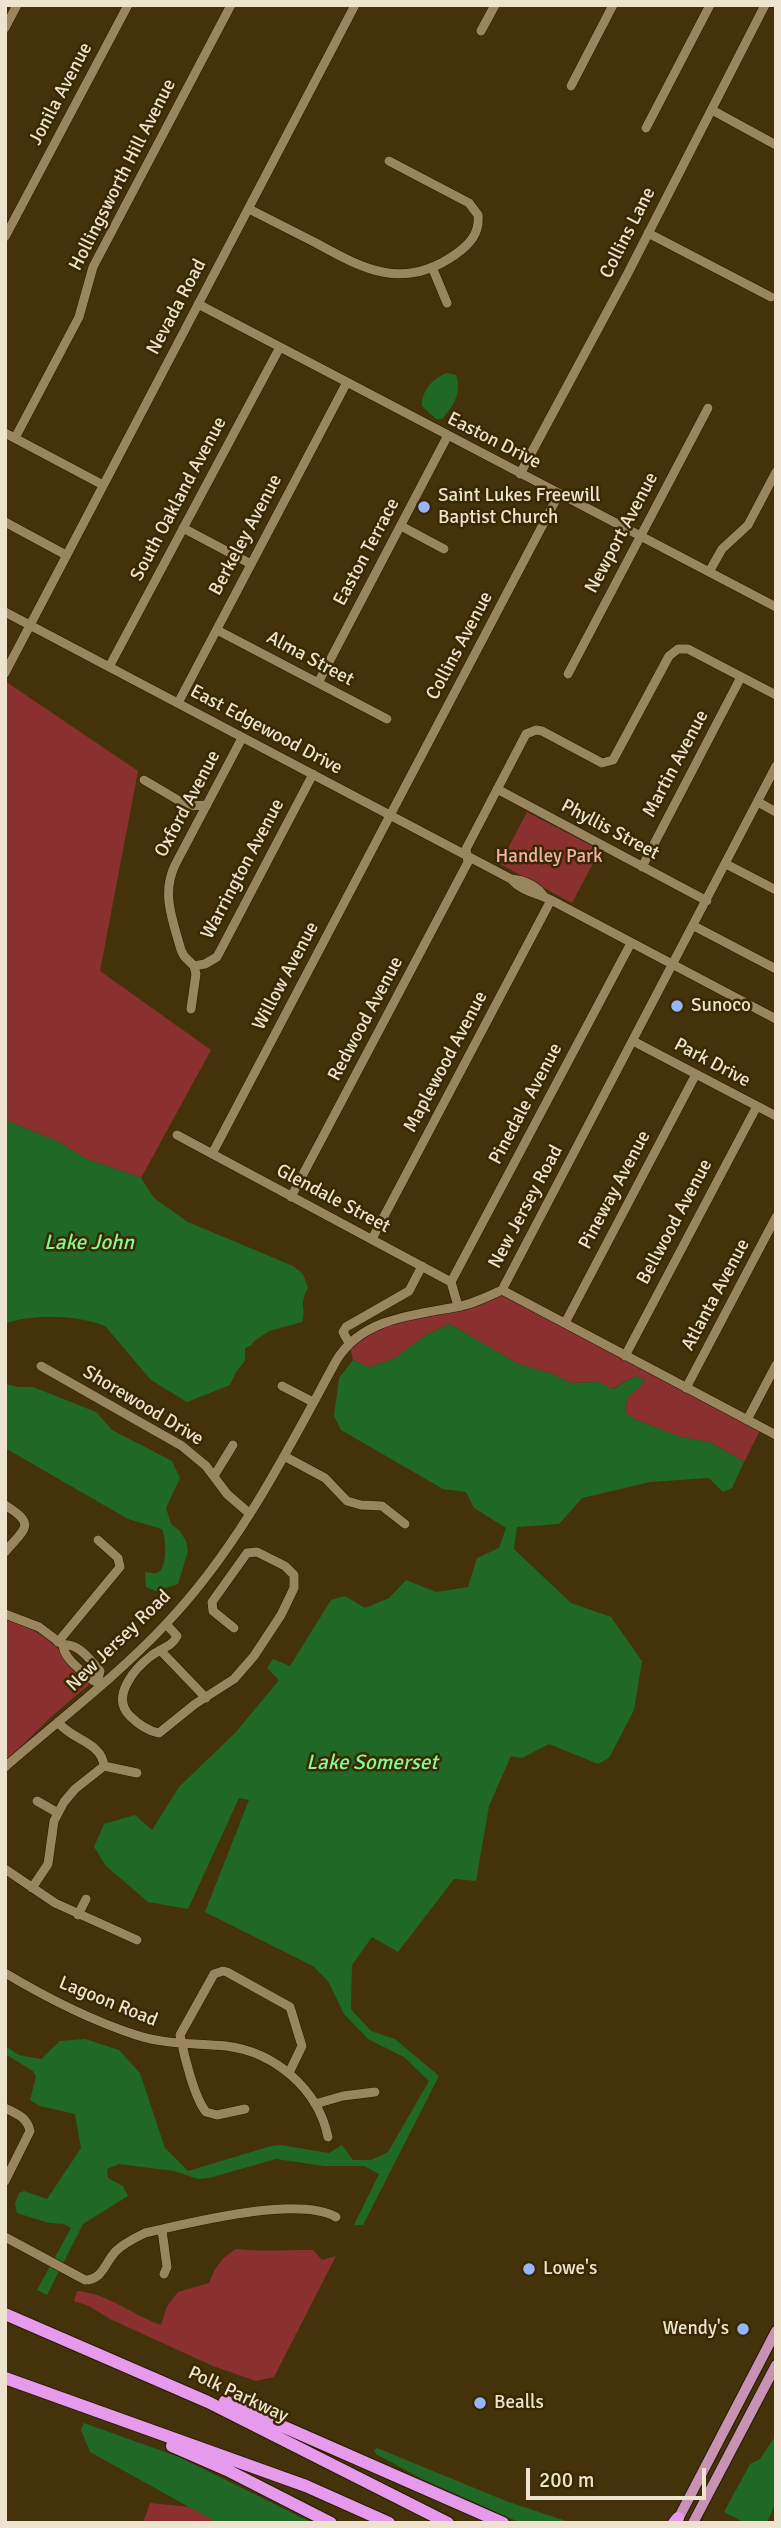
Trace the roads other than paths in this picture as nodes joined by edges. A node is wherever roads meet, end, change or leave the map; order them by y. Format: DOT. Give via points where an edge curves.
graph roads {
  1 [pos="17,5"];
  2 [pos="128,5"];
  3 [pos="232,5"];
  4 [pos="355,5"];
  5 [pos="495,5"];
  6 [pos="613,5"];
  7 [pos="710,5"];
  8 [pos="765,5"];
  9 [pos="5,28"];
  10 [pos="481,31"];
  11 [pos="571,86"];
  12 [pos="712,110"];
  13 [pos="646,128"];
  14 [pos="776,145"];
  15 [pos="390,161"];
  16 [pos="249,209"];
  17 [pos="648,233"];
  18 [pos="5,237"];
  19 [pos="432,267"];
  20 [pos="771,297"];
  21 [pos="447,303"];
  22 [pos="198,304"];
  23 [pos="280,347"];
  24 [pos="346,384"];
  25 [pos="708,408"];
  26 [pos="5,433"];
  27 [pos="447,437"];
  28 [pos="15,438"];
  29 [pos="776,472"];
  30 [pos="520,474"];
  31 [pos="103,485"];
  32 [pos="559,494"];
  33 [pos="5,522"];
  34 [pos="401,526"];
  35 [pos="183,528"];
  36 [pos="640,537"];
  37 [pos="444,549"];
  38 [pos="66,555"];
  39 [pos="251,564"];
  40 [pos="709,572"];
  41 [pos="776,607"];
  42 [pos="5,612"];
  43 [pos="29,625"];
  44 [pos="217,630"];
  45 [pos="109,667"];
  46 [pos="5,673"];
  47 [pos="568,674"];
  48 [pos="741,677"];
  49 [pos="318,683"];
  50 [pos="776,695"];
  51 [pos="178,703"];
  52 [pos="387,719"];
  53 [pos="243,738"];
  54 [pos="776,766"];
  55 [pos="313,774"];
  56 [pos="144,780"];
  57 [pos="497,789"];
  58 [pos="758,802"];
  59 [pos="207,805"];
  60 [pos="776,812"];
  61 [pos="391,815"];
  62 [pos="467,856"];
  63 [pos="726,864"];
  64 [pos="642,867"];
  65 [pos="776,890"];
  66 [pos="547,899"];
  67 [pos="707,901"];
  68 [pos="694,926"];
  69 [pos="631,943"];
  70 [pos="194,965"];
  71 [pos="673,965"];
  72 [pos="776,970"];
  73 [pos="191,1009"];
  74 [pos="776,1019"];
  75 [pos="633,1041"];
  76 [pos="696,1074"];
  77 [pos="757,1105"];
  78 [pos="776,1116"];
  79 [pos="177,1135"];
  80 [pos="212,1154"];
  81 [pos="291,1197"];
  82 [pos="776,1217"];
  83 [pos="372,1239"];
  84 [pos="422,1266"];
  85 [pos="451,1282"];
  86 [pos="502,1290"];
  87 [pos="458,1306"];
  88 [pos="565,1323"];
  89 [pos="349,1343"];
  90 [pos="625,1356"];
  91 [pos="776,1365"];
  92 [pos="41,1366"];
  93 [pos="282,1386"];
  94 [pos="686,1388"];
  95 [pos="313,1402"];
  96 [pos="747,1420"];
  97 [pos="776,1436"];
  98 [pos="233,1445"];
  99 [pos="284,1456"];
  100 [pos="214,1476"];
  101 [pos="5,1505"];
  102 [pos="250,1514"];
  103 [pos="405,1524"];
  104 [pos="98,1539"];
  105 [pos="5,1552"];
  106 [pos="217,1563"];
  107 [pos="233,1574"];
  108 [pos="5,1614"];
  109 [pos="166,1624"];
  110 [pos="234,1628"];
  111 [pos="61,1644"];
  112 [pos="160,1650"];
  113 [pos="101,1682"];
  114 [pos="206,1698"];
  115 [pos="58,1723"];
  116 [pos="104,1766"];
  117 [pos="5,1767"];
  118 [pos="137,1773"];
  119 [pos="37,1801"];
  120 [pos="58,1813"];
  121 [pos="5,1870"];
  122 [pos="32,1888"];
  123 [pos="86,1899"];
  124 [pos="78,1914"];
  125 [pos="137,1940"];
  126 [pos="5,1973"];
  127 [pos="182,2045"];
  128 [pos="289,2073"];
  129 [pos="375,2092"];
  130 [pos="315,2104"];
  131 [pos="5,2108"];
  132 [pos="245,2109"];
  133 [pos="328,2137"];
  134 [pos="5,2181"];
  135 [pos="336,2217"];
  136 [pos="162,2230"];
  137 [pos="5,2237"];
  138 [pos="164,2274"];
  139 [pos="5,2315"];
  140 [pos="776,2331"];
  141 [pos="58,2336"];
  142 [pos="776,2365"];
  143 [pos="5,2378"];
  144 [pos="43,2392"];
  145 [pos="676,2521"];
  146 [pos="331,2523"];
  147 [pos="389,2523"];
  148 [pos="448,2523"];
  149 [pos="503,2523"];
  150 [pos="693,2523"];
  1 -- 9 [label="street"];
  2 -- 18 [label="street, Jonila Avenue"];
  3 -- 28 [label="street, Hollingsworth Hill Avenue" via="93,267 79,317"];
  4 -- 16 [label="street, Nevada Road"];
  5 -- 10 [label="street"];
  6 -- 11 [label="street"];
  7 -- 13 [label="street"];
  8 -- 12 [label="street, Collins Lane"];
  12 -- 14 [label="street"];
  12 -- 17 [label="street, Collins Lane"];
  15 -- 19 [label="street" via="468,203 478,215 473,238"];
  16 -- 19 [label="street" via="367,270 398,274"];
  16 -- 22 [label="street, Nevada Road"];
  17 -- 20 [label="street"];
  17 -- 30 [label="street, Collins Lane"];
  19 -- 21 [label="street"];
  22 -- 23 [label="street, Easton Drive"];
  22 -- 31 [label="street, Nevada Road"];
  23 -- 24 [label="street, Easton Drive"];
  23 -- 35 [label="street, South Oakland Avenue"];
  24 -- 27 [label="street, Easton Drive"];
  24 -- 39 [label="street, Berkeley Avenue"];
  25 -- 36 [label="street, Newport Avenue"];
  26 -- 28 [label="street"];
  27 -- 30 [label="street, Easton Drive"];
  27 -- 34 [label="street, Easton Terrace"];
  28 -- 31 [label="street"];
  29 -- 40 [label="street" via="748,525 722,550"];
  30 -- 32 [label="street, Easton Drive"];
  31 -- 38 [label="street, Nevada Road"];
  32 -- 36 [label="street, Easton Drive"];
  32 -- 61 [label="street, Collins Avenue"];
  33 -- 38 [label="street"];
  34 -- 37 [label="street"];
  34 -- 49 [label="street, Easton Terrace"];
  35 -- 39 [label="street"];
  35 -- 45 [label="street, South Oakland Avenue"];
  36 -- 40 [label="street, Easton Drive"];
  36 -- 47 [label="street, Newport Avenue"];
  38 -- 43 [label="street, Nevada Road"];
  39 -- 44 [label="street, Berkeley Avenue"];
  40 -- 41 [label="street, Easton Drive"];
  42 -- 43 [label="street, East Edgewood Drive"];
  43 -- 45 [label="street, East Edgewood Drive"];
  43 -- 46 [label="street, Nevada Road"];
  44 -- 49 [label="street, Alma Street"];
  44 -- 51 [label="street, Berkeley Avenue"];
  45 -- 51 [label="street, East Edgewood Drive"];
  48 -- 50 [label="street"];
  48 -- 57 [label="street, Redwood Avenue" via="688,649 678,649 669,656 614,760 602,763 536,730 526,734"];
  48 -- 64 [label="street, Martin Avenue"];
  49 -- 52 [label="street, Alma Street"];
  51 -- 53 [label="street, East Edgewood Drive"];
  53 -- 55 [label="street, East Edgewood Drive"];
  53 -- 59 [label="street, Oxford Avenue"];
  54 -- 58 [label="street, New Jersey Road"];
  55 -- 61 [label="street, East Edgewood Drive"];
  55 -- 70 [label="street, Warrington Avenue" via="216,957"];
  56 -- 59 [label="street" via="188,806"];
  57 -- 62 [label="street, Redwood Avenue" via="466,849"];
  57 -- 64 [label="street, Phyllis Street"];
  58 -- 60 [label="street"];
  58 -- 63 [label="street, New Jersey Road"];
  59 -- 70 [label="street, Oxford Avenue" via="167,890 181,950"];
  61 -- 62 [label="street, East Edgewood Drive"];
  61 -- 80 [label="street, Willow Avenue"];
  62 -- 66 [label="street, East Edgewood Drive" via="540,890"];
  62 -- 81 [label="street, Redwood Avenue" via="468,862"];
  63 -- 65 [label="street"];
  63 -- 67 [label="street, New Jersey Road"];
  64 -- 67 [label="street, Phyllis Street"];
  66 -- 69 [label="street, East Edgewood Drive"];
  66 -- 83 [label="street, Maplewood Avenue"];
  67 -- 68 [label="street, New Jersey Road"];
  68 -- 71 [label="street, New Jersey Road"];
  68 -- 72 [label="street"];
  69 -- 71 [label="street, East Edgewood Drive"];
  69 -- 85 [label="street, Pinedale Avenue"];
  70 -- 73 [label="street"];
  71 -- 74 [label="street, East Edgewood Drive"];
  71 -- 75 [label="street, New Jersey Road"];
  75 -- 76 [label="street, Park Drive"];
  75 -- 86 [label="street, New Jersey Road"];
  76 -- 77 [label="street, Park Drive"];
  76 -- 88 [label="street, Pineway Avenue"];
  77 -- 78 [label="street, Park Drive"];
  77 -- 90 [label="street, Bellwood Avenue"];
  79 -- 80 [label="street, Glendale Street"];
  80 -- 81 [label="street, Glendale Street"];
  81 -- 83 [label="street, Glendale Street"];
  82 -- 94 [label="street, Atlanta Avenue"];
  83 -- 84 [label="street, Glendale Street"];
  84 -- 85 [label="street, Glendale Street"];
  84 -- 89 [label="street" via="409,1291 345,1327"];
  85 -- 87 [label="street"];
  86 -- 87 [label="street, New Jersey Road"];
  86 -- 88 [label="street"];
  87 -- 89 [label="street, New Jersey Road" via="377,1324"];
  88 -- 90 [label="street"];
  89 -- 95 [label="street, New Jersey Road"];
  90 -- 94 [label="street"];
  91 -- 96 [label="street"];
  92 -- 100 [label="street, Shorewood Drive" via="182,1446"];
  93 -- 95 [label="street"];
  94 -- 96 [label="street"];
  95 -- 99 [label="street, New Jersey Road"];
  96 -- 97 [label="street"];
  98 -- 100 [label="street"];
  99 -- 102 [label="street, New Jersey Road"];
  99 -- 103 [label="street" via="325,1478 347,1501 382,1506"];
  100 -- 102 [label="street, Shorewood Drive"];
  101 -- 105 [label="street" via="26,1521"];
  102 -- 106 [label="street, New Jersey Road"];
  104 -- 111 [label="street" via="118,1558 120,1567"];
  106 -- 107 [label="street"];
  106 -- 109 [label="street, New Jersey Road"];
  107 -- 110 [label="street" via="212,1608"];
  107 -- 114 [label="street" via="247,1553 254,1551 285,1566 294,1577 294,1588 254,1656 234,1679"];
  108 -- 111 [label="street"];
  109 -- 112 [label="street" via="177,1636"];
  109 -- 113 [label="street, New Jersey Road"];
  111 -- 113 [label="street" via="67,1657 91,1679"];
  112 -- 114 [label="street"];
  112 -- 114 [label="street" via="140,1666 125,1687 123,1705 132,1718 159,1733"];
  113 -- 115 [label="street, New Jersey Road"];
  115 -- 116 [label="street" via="99,1751"];
  115 -- 117 [label="street, New Jersey Road"];
  116 -- 118 [label="street"];
  116 -- 120 [label="street" via="70,1793"];
  119 -- 120 [label="street"];
  120 -- 122 [label="street" via="48,1864"];
  121 -- 122 [label="street"];
  122 -- 124 [label="street"];
  123 -- 124 [label="street"];
  124 -- 125 [label="street"];
  126 -- 127 [label="street, Lagoon Road" via="87,2017 135,2035"];
  127 -- 128 [label="street, Lagoon Road" via="247,2051"];
  127 -- 128 [label="street" via="180,2035 211,1978 223,1971 290,2007 302,2046"];
  127 -- 132 [label="street" via="206,2112 217,2115"];
  128 -- 130 [label="street, Lagoon Road"];
  129 -- 130 [label="street"];
  130 -- 133 [label="street, Lagoon Road"];
  131 -- 134 [label="street" via="28,2123 30,2137"];
  135 -- 136 [label="street" via="313,2209 253,2211"];
  136 -- 137 [label="street" via="131,2240 92,2280"];
  136 -- 138 [label="street"];
  139 -- 141 [label="highway, Polk Parkway"];
  140 -- 145 [label="main road"];
  141 -- 148 [label="highway, Polk Parkway" via="263,2428"];
  141 -- 149 [label="highway" via="95,2346"];
  142 -- 150 [label="main road"];
  143 -- 144 [label="highway"];
  144 -- 146 [label="highway" via="227,2470"];
  144 -- 147 [label="highway" via="306,2486"];
}
